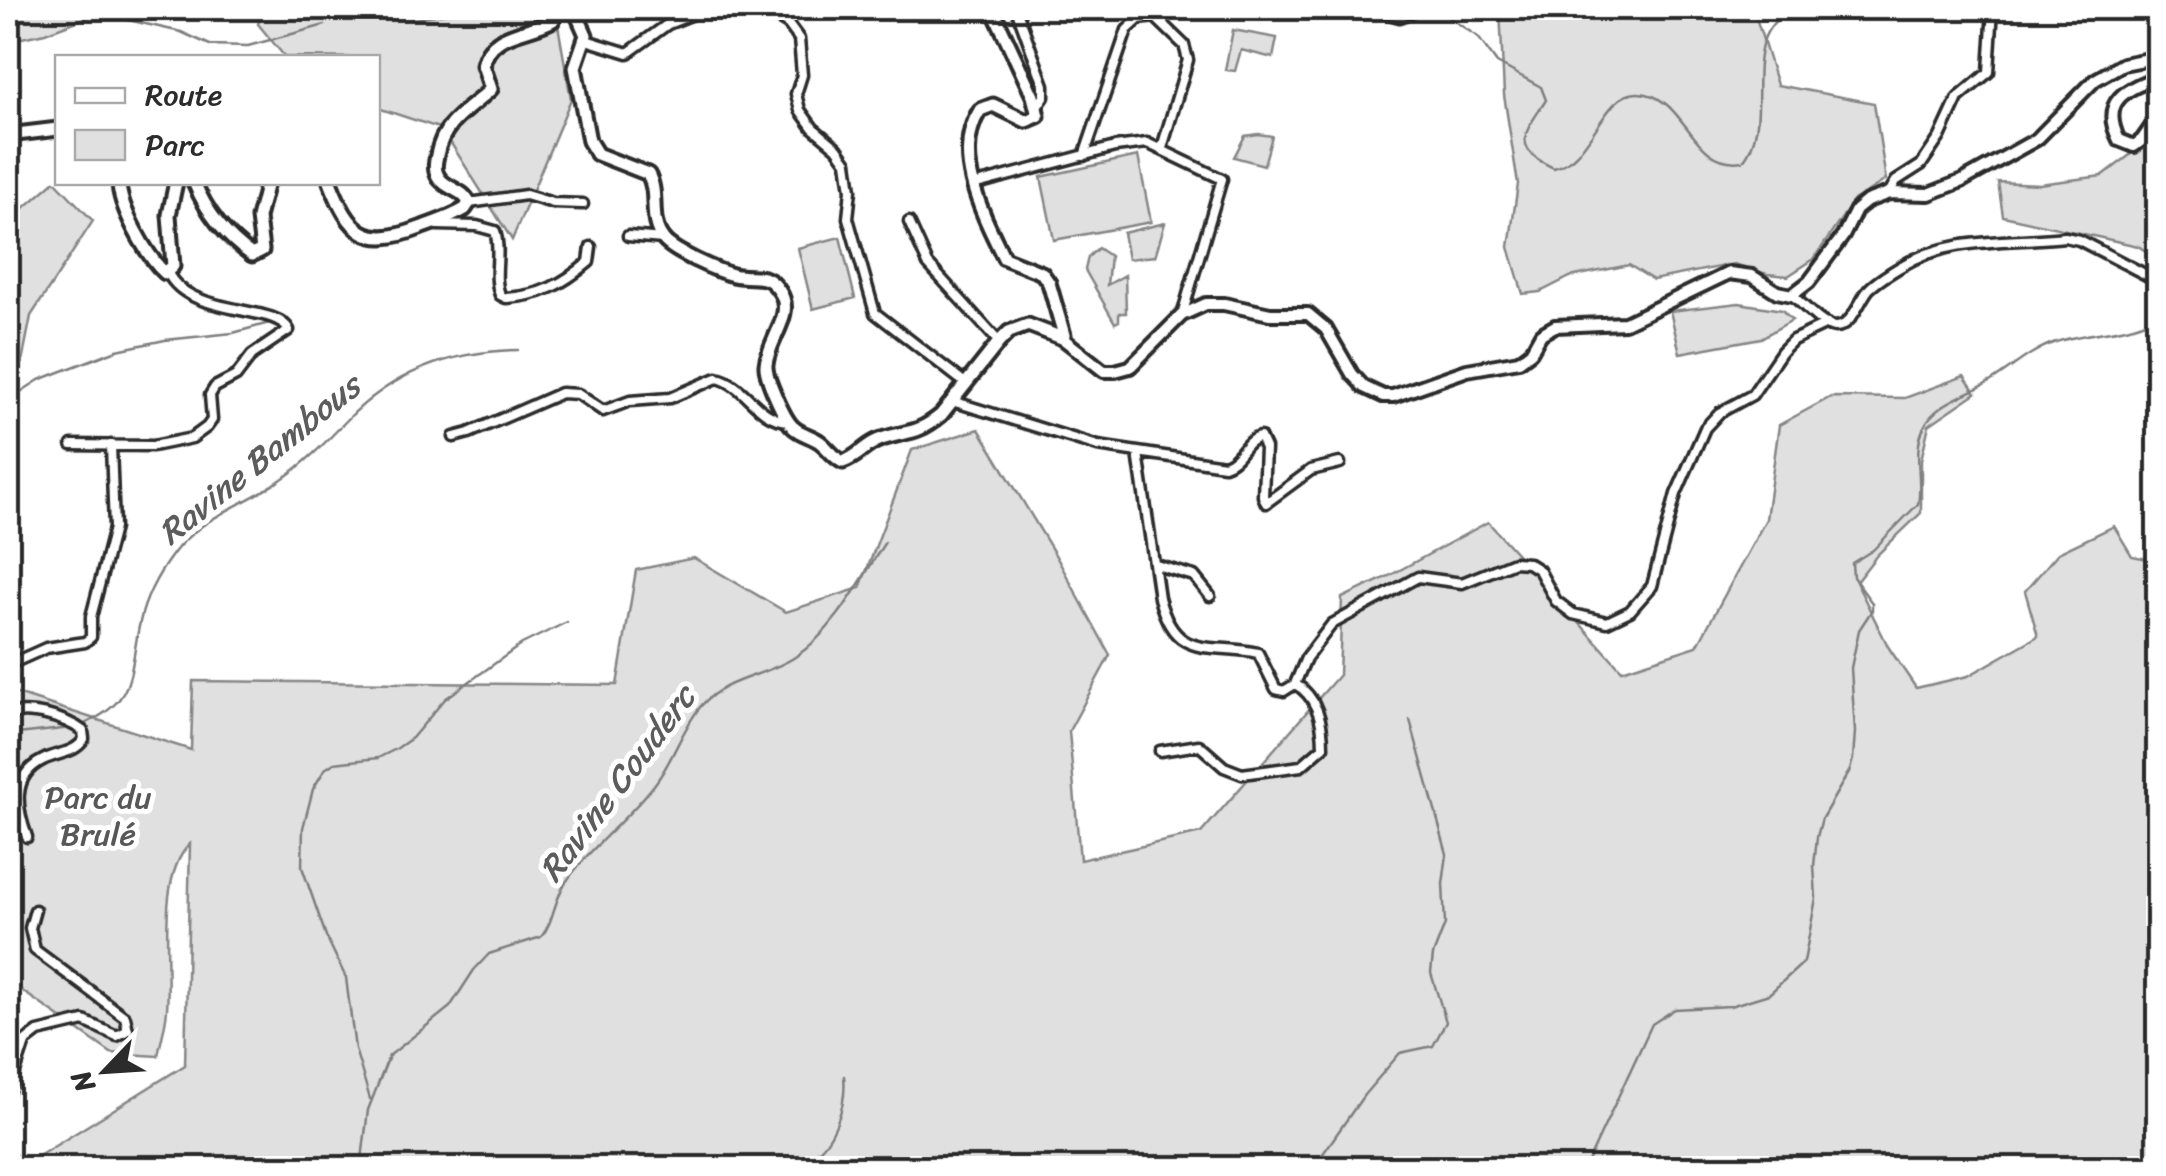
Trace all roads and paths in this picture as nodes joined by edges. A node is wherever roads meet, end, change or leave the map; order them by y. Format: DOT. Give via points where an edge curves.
graph roads {
  1 [pos="555,8"];
  2 [pos="574,8"];
  3 [pos="992,8"];
  4 [pos="1016,8"];
  5 [pos="1374,8"];
  6 [pos="1415,8"];
  7 [pos="1993,8"];
  8 [pos="586,40"];
  9 [pos="2158,56"];
  10 [pos="2158,76"];
  11 [pos="1037,107"];
  12 [pos="2158,116"];
  13 [pos="55,129"];
  14 [pos="8,135"];
  15 [pos="1162,148"];
  16 [pos="1084,156"];
  17 [pos="973,184"];
  18 [pos="119,185"];
  19 [pos="175,185"];
  20 [pos="195,185"];
  21 [pos="266,185"];
  22 [pos="331,185"];
  23 [pos="1889,193"];
  24 [pos="469,203"];
  25 [pos="582,204"];
  26 [pos="909,222"];
  27 [pos="424,226"];
  28 [pos="628,236"];
  29 [pos="662,239"];
  30 [pos="591,247"];
  31 [pos="168,273"];
  32 [pos="2158,280"];
  33 [pos="1792,295"];
  34 [pos="1182,315"];
  35 [pos="1827,324"];
  36 [pos="1062,338"];
  37 [pos="999,342"];
  38 [pos="965,382"];
  39 [pos="952,401"];
  40 [pos="788,421"];
  41 [pos="454,436"];
  42 [pos="72,445"];
  43 [pos="111,445"];
  44 [pos="1138,454"];
  45 [pos="1340,463"];
  46 [pos="1156,565"];
  47 [pos="1210,596"];
  48 [pos="8,665"];
  49 [pos="1295,684"];
  50 [pos="8,715"];
  51 [pos="1160,751"];
  52 [pos="27,837"];
  53 [pos="35,910"];
  54 [pos="8,1094"];
  1 -- 24 [label="main road" via="553,20 491,48 483,65 491,89 448,126 437,174"];
  2 -- 8 [label="main road"];
  3 -- 11 [label="main road"];
  4 -- 11 [label="street" via="1044,85"];
  5 -- 6 [label="main road" via="1400,14"];
  7 -- 23 [label="street" via="1989,72 1958,98 1921,164"];
  8 -- 29 [label="main road" via="574,68 592,148 652,180"];
  8 -- 38 [label="street" via="628,53 668,24 704,11 788,24 803,58 800,110 850,170 848,218 874,313"];
  9 -- 23 [label="street" via="2095,80 2037,140 1962,181 1929,194"];
  10 -- 12 [label="street" via="2123,92 2112,120 2119,140 2134,146"];
  11 -- 17 [label="main road" via="1038,116 1026,122 994,105 980,110 968,135"];
  13 -- 14 [label="main road"];
  15 -- 16 [label="street" via="1138,143"];
  15 -- 16 [label="street" via="1188,60 1184,45 1155,17 1127,30"];
  15 -- 34 [label="street" via="1222,179"];
  16 -- 17 [label="street"];
  17 -- 36 [label="main road" via="1004,258 1039,271 1049,283"];
  18 -- 31 [label="main road" via="154,261"];
  19 -- 31 [label="main road"];
  20 -- 21 [label="main road" via="214,218 256,254 262,250 258,218"];
  22 -- 27 [label="main road" via="348,222 369,236 387,238"];
  23 -- 33 [label="street" via="1856,210 1826,260"];
  24 -- 25 [label="street" via="526,194"];
  24 -- 27 [label="main road"];
  26 -- 37 [label="street" via="928,264"];
  27 -- 30 [label="street" via="496,232 497,289 506,298 565,283 590,262"];
  28 -- 29 [label="street"];
  29 -- 40 [label="main road" via="726,273 761,275 780,290 785,310 766,370"];
  31 -- 43 [label="street" via="188,294 281,320 289,330 211,391 212,420 199,433 153,446"];
  32 -- 35 [label="street" via="2065,237 1963,243 1898,268 1870,289 1846,323"];
  33 -- 34 [label="street" via="1752,276 1730,274 1625,323 1554,326 1519,361 1467,370 1394,396 1364,387 1320,321 1308,314 1206,304"];
  33 -- 35 [label="street"];
  34 -- 36 [label="street" via="1122,371 1104,371"];
  35 -- 49 [label="street" via="1794,340 1752,395 1705,428 1676,494 1652,586 1630,611 1607,622 1572,614 1528,563 1514,562 1462,584 1418,577 1332,624"];
  36 -- 37 [label="main road" via="1028,325"];
  37 -- 38 [label="main road"];
  38 -- 39 [label="main road"];
  39 -- 40 [label="main road" via="918,432 879,440 844,462"];
  39 -- 44 [label="street"];
  40 -- 41 [label="street" via="770,418 734,385 716,378 670,398 602,411 578,394 561,393"];
  42 -- 43 [label="street"];
  43 -- 48 [label="street" via="114,528 91,637"];
  44 -- 45 [label="street" via="1224,465 1260,437 1266,503 1311,470"];
  44 -- 46 [label="street"];
  46 -- 47 [label="street" via="1194,576"];
  46 -- 49 [label="street" via="1161,607 1180,637 1200,648 1258,653 1278,690"];
  49 -- 51 [label="street" via="1310,694 1323,732 1323,747 1301,766 1242,774 1199,744"];
  50 -- 52 [label="street" via="49,717 83,731 78,748 32,766 18,790"];
  53 -- 54 [label="street" via="34,950 125,1017 128,1030 117,1036 84,1021 38,1032 25,1042"];
}
